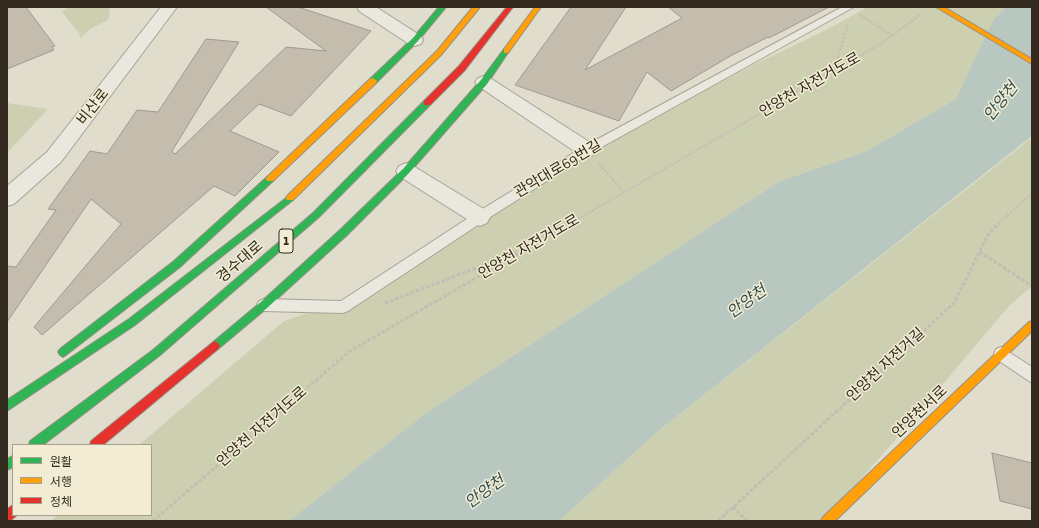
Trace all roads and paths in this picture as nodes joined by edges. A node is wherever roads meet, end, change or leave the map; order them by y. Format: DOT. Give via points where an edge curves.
graph roads {
  1 [pos="169,7"];
  2 [pos="365,7"];
  3 [pos="443,7"];
  4 [pos="477,7"];
  5 [pos="510,7"];
  6 [pos="538,7"];
  7 [pos="849,7"];
  8 [pos="939,7"];
  9 [pos="924,12"];
  10 [pos="836,15"];
  11 [pos="892,35"];
  12 [pos="415,40"];
  13 [pos="1032,62"];
  14 [pos="834,70"];
  15 [pos="484,82"];
  16 [pos="587,150"];
  17 [pos="406,171"];
  18 [pos="624,192"];
  19 [pos="1032,193"];
  20 [pos="7,198"];
  21 [pos="480,217"];
  22 [pos="526,249"];
  23 [pos="980,252"];
  24 [pos="1032,286"];
  25 [pos="383,304"];
  26 [pos="264,305"];
  27 [pos="1032,325"];
  28 [pos="1001,354"];
  29 [pos="58,357"];
  30 [pos="1032,376"];
  31 [pos="20,386"];
  32 [pos="7,396"];
  33 [pos="7,406"];
  34 [pos="35,444"];
  35 [pos="96,444"];
  36 [pos="733,507"];
  37 [pos="153,521"];
  38 [pos="718,521"];
  39 [pos="747,521"];
  40 [pos="827,521"];
  1 -- 20 [label="street, 비산로" via="54,157"];
  2 -- 12 [label="street"];
  3 -- 12 [label="main road"];
  4 -- 33 [label="main road, 경수대로 / 1" via="439,53 287,200 132,322"];
  5 -- 34 [label="main road, 경수대로 / 1" via="462,68 316,215 156,353"];
  6 -- 15 [label="main road"];
  7 -- 10 [label="lane, 관악대로69번길"];
  7 -- 11 [label="path"];
  8 -- 13 [label="main road"];
  9 -- 11 [label="path, 안양천 자전거도로"];
  10 -- 14 [label="path" via="848,23"];
  10 -- 16 [label="lane, 관악대로69번길"];
  11 -- 14 [label="path, 안양천 자전거도로"];
  12 -- 29 [label="main road" via="332,122 177,264"];
  14 -- 18 [label="path, 안양천 자전거도로"];
  15 -- 16 [label="street"];
  15 -- 17 [label="main road"];
  16 -- 18 [label="path"];
  16 -- 21 [label="lane, 관악대로69번길"];
  17 -- 21 [label="street"];
  17 -- 26 [label="main road"];
  18 -- 22 [label="path, 안양천 자전거도로"];
  19 -- 23 [label="path, 안양천 자전거길" via="989,233"];
  21 -- 26 [label="lane, 관악대로69번길" via="343,307"];
  22 -- 25 [label="path"];
  22 -- 37 [label="path, 안양천 자전거도로" via="350,352"];
  23 -- 24 [label="path"];
  23 -- 36 [label="path, 안양천 자전거길" via="954,303"];
  26 -- 35 [label="main road"];
  27 -- 28 [label="main road, 안양천서로"];
  28 -- 30 [label="lane"];
  28 -- 40 [label="main road, 안양천서로"];
  31 -- 32 [label="main road"];
  36 -- 38 [label="path, 안양천 자전거길"];
  36 -- 39 [label="path"];
}
